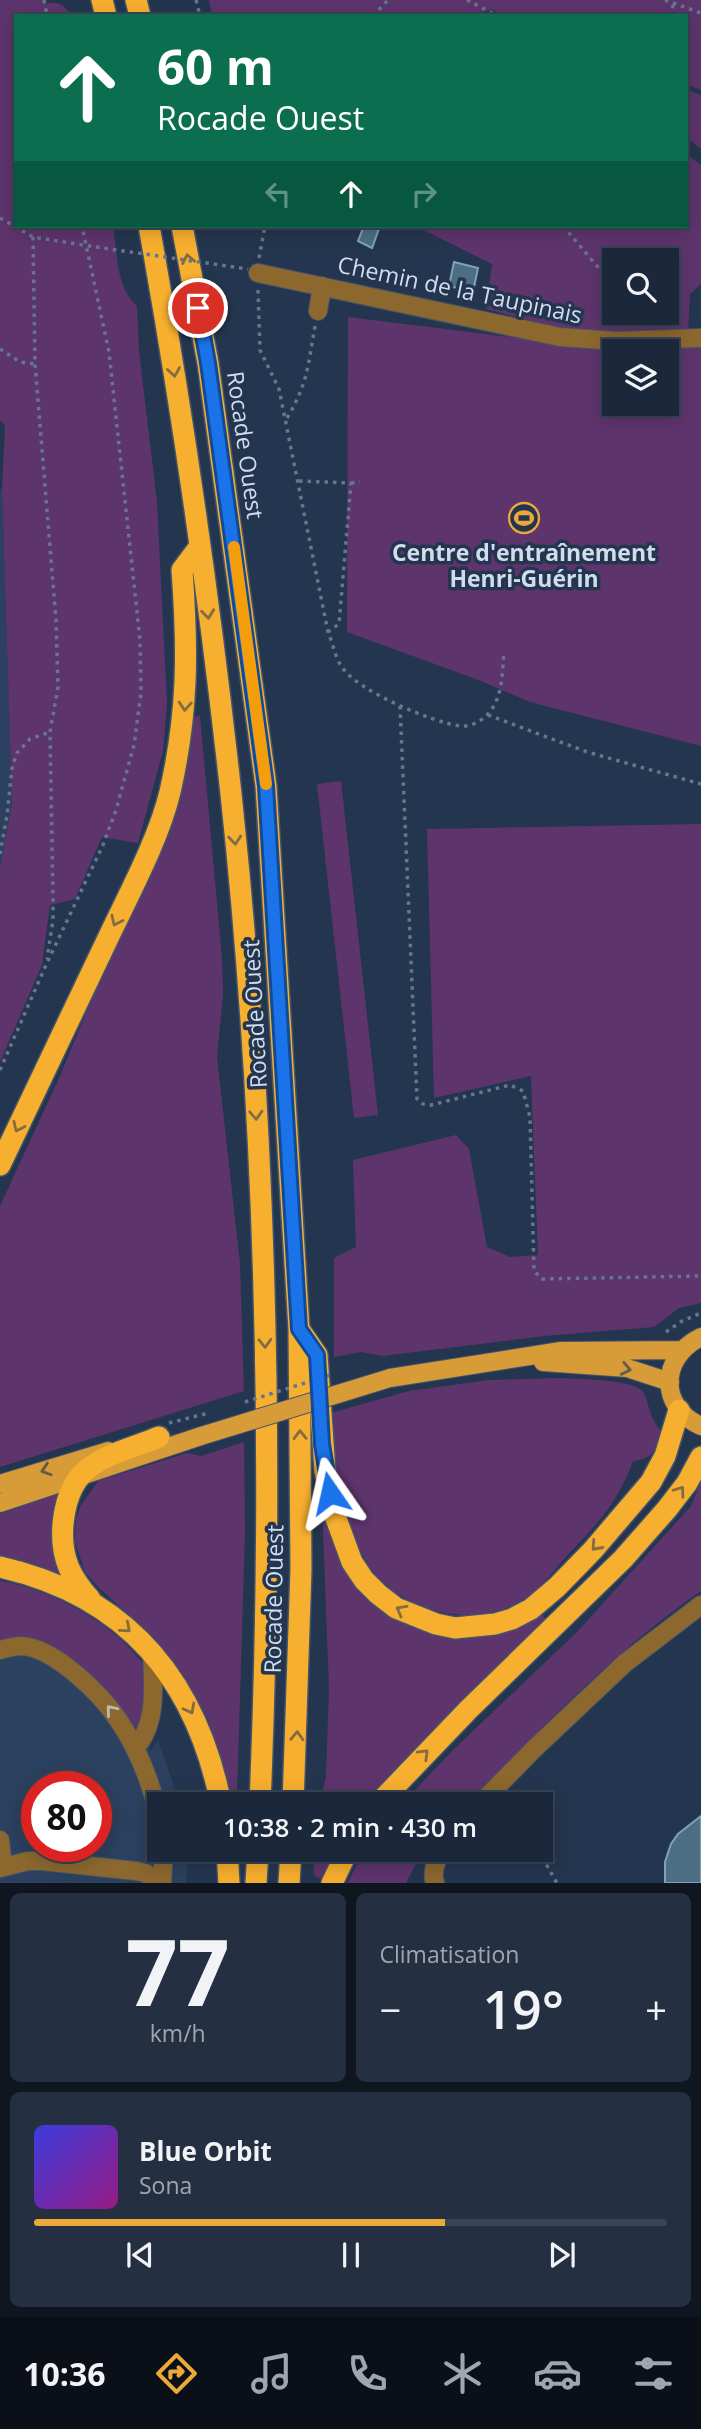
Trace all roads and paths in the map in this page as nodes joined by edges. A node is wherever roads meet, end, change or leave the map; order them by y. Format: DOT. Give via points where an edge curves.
graph roads {
  1 [pos="388,0"];
  2 [pos="467,0"];
  3 [pos="665,0"];
  4 [pos="674,3"];
  5 [pos="701,13"];
  6 [pos="375,14"];
  7 [pos="494,14"];
  8 [pos="670,14"];
  9 [pos="17,228"];
  10 [pos="82,228"];
  11 [pos="149,228"];
  12 [pos="182,228"];
  13 [pos="264,228"];
  14 [pos="565,228"];
  15 [pos="33,237"];
  16 [pos="85,243"];
  17 [pos="253,271"];
  18 [pos="602,272"];
  19 [pos="322,286"];
  20 [pos="318,311"];
  21 [pos="701,338"];
  22 [pos="0,349"];
  23 [pos="35,364"];
  24 [pos="286,420"];
  25 [pos="299,481"];
  26 [pos="360,482"];
  27 [pos="351,483"];
  28 [pos="200,546"];
  29 [pos="328,632"];
  30 [pos="504,652"];
  31 [pos="400,706"];
  32 [pos="488,715"];
  33 [pos="50,732"];
  34 [pos="701,784"];
  35 [pos="0,854"];
  36 [pos="46,965"];
  37 [pos="0,1070"];
  38 [pos="0,1165"];
  39 [pos="701,1276"];
  40 [pos="701,1313"];
  41 [pos="682,1321"];
  42 [pos="299,1329"];
  43 [pos="701,1337"];
  44 [pos="681,1350"];
  45 [pos="510,1360"];
  46 [pos="330,1375"];
  47 [pos="670,1382"];
  48 [pos="233,1405"];
  49 [pos="679,1410"];
  50 [pos="701,1426"];
  51 [pos="201,1436"];
  52 [pos="159,1437"];
  53 [pos="701,1457"];
  54 [pos="79,1477"];
  55 [pos="0,1484"];
  56 [pos="0,1503"];
  57 [pos="0,1567"];
  58 [pos="92,1601"];
  59 [pos="701,1605"];
  60 [pos="0,1650"];
  61 [pos="152,1652"];
  62 [pos="135,1748"];
  63 [pos="151,1792"];
  64 [pos="218,1792"];
  65 [pos="260,1792"];
  66 [pos="293,1792"];
  67 [pos="390,1792"];
  68 [pos="492,1792"];
  69 [pos="0,1840"];
  70 [pos="163,1862"];
  71 [pos="228,1862"];
  72 [pos="257,1862"];
  73 [pos="290,1862"];
  74 [pos="342,1862"];
  75 [pos="436,1862"];
  76 [pos="545,1862"];
  77 [pos="1,1868"];
  78 [pos="156,1883"];
  79 [pos="162,1883"];
  80 [pos="229,1883"];
  81 [pos="256,1883"];
  82 [pos="289,1883"];
  83 [pos="332,1883"];
  84 [pos="435,1883"];
  85 [pos="557,1883"];
  1 -- 6 [label="path"];
  2 -- 7 [label="path"];
  3 -- 4 [label="path"];
  4 -- 5 [label="path"];
  4 -- 8 [label="path"];
  9 -- 15 [label="path"];
  10 -- 16 [label="path"];
  11 -- 28 [label="highway, Rocade Ouest, one-way"];
  42 -- 12 [label="highway, Rocade Ouest, one-way" via="266,786 208,363"];
  13 -- 17 [label="path"];
  14 -- 18 [label="path"];
  15 -- 16 [label="path"];
  15 -- 23 [label="path"];
  16 -- 17 [label="path, bridge"];
  16 -- 36 [label="path" via="108,352 140,640 141,693 134,745 116,810"];
  17 -- 19 [label="street, Chemin de la Taupinais"];
  17 -- 24 [label="path" via="260,350 279,389"];
  19 -- 20 [label="street"];
  19 -- 21 [label="street, Chemin de la Taupinais" via="560,337 616,341"];
  20 -- 24 [label="path" via="307,377"];
  22 -- 23 [label="path" via="20,362"];
  23 -- 33 [label="path" via="56,620 58,687"];
  24 -- 25 [label="path"];
  25 -- 27 [label="path"];
  25 -- 29 [label="path"];
  26 -- 27 [label="path"];
  27 -- 29 [label="path" via="340,624"];
  28 -- 38 [label="highway, one-way" via="182,570 187,675 169,795 144,862"];
  28 -- 65 [label="highway, Rocade Ouest, one-way" via="231,794 257,1128 267,1480"];
  29 -- 31 [label="path" via="341,667 358,684"];
  30 -- 32 [label="path" via="499,696"];
  31 -- 32 [label="path" via="461,726 473,725"];
  31 -- 39 [label="path" via="417,1099 431,1105 510,1085 523,1091 530,1116 534,1271 542,1279"];
  32 -- 34 [label="path" via="587,752"];
  33 -- 35 [label="path" via="30,739 17,753"];
  33 -- 36 [label="path" via="53,920"];
  36 -- 37 [label="path"];
  40 -- 41 [label="path"];
  49 -- 42 [label="highway, one-way" via="665,1457 651,1482 557,1587 512,1619 474,1627 436,1624 396,1608 364,1580 352,1562 325,1471 317,1355"];
  66 -- 42 [label="highway, Rocade Ouest, one-way" via="301,1569"];
  43 -- 44 [label="main road"];
  44 -- 45 [label="main road" via="561,1351"];
  44 -- 47 [label="main road" via="672,1365"];
  45 -- 47 [label="main road, one-way" via="627,1368"];
  45 -- 51 [label="main road, bridge" via="390,1378"];
  46 -- 48 [label="path, bridge"];
  47 -- 49 [label="main road"];
  49 -- 50 [label="main road"];
  51 -- 52 [label="main road"];
  51 -- 54 [label="main road"];
  52 -- 54 [label="highway" via="97,1463"];
  52 -- 55 [label="main road, one-way"];
  67 -- 53 [label="highway, one-way" via="623,1559 687,1483"];
  54 -- 56 [label="main road"];
  54 -- 58 [label="highway" via="65,1513 64,1553 69,1569"];
  57 -- 58 [label="highway"];
  58 -- 61 [label="highway, one-way"];
  59 -- 68 [label="street" via="625,1663"];
  62 -- 60 [label="street, one-way" via="106,1704 68,1669 31,1648"];
  61 -- 62 [label="street" via="149,1720 143,1740"];
  61 -- 64 [label="highway, one-way" via="196,1720"];
  62 -- 63 [label="street"];
  69 -- 77 [label="street"];
  70 -- 79 [label="street"];
  71 -- 80 [label="highway"];
  72 -- 81 [label="highway"];
  73 -- 82 [label="highway"];
  74 -- 83 [label="highway"];
  75 -- 84 [label="street"];
  76 -- 85 [label="path"];
  77 -- 78 [label="street" via="42,1861 136,1871"];
}
